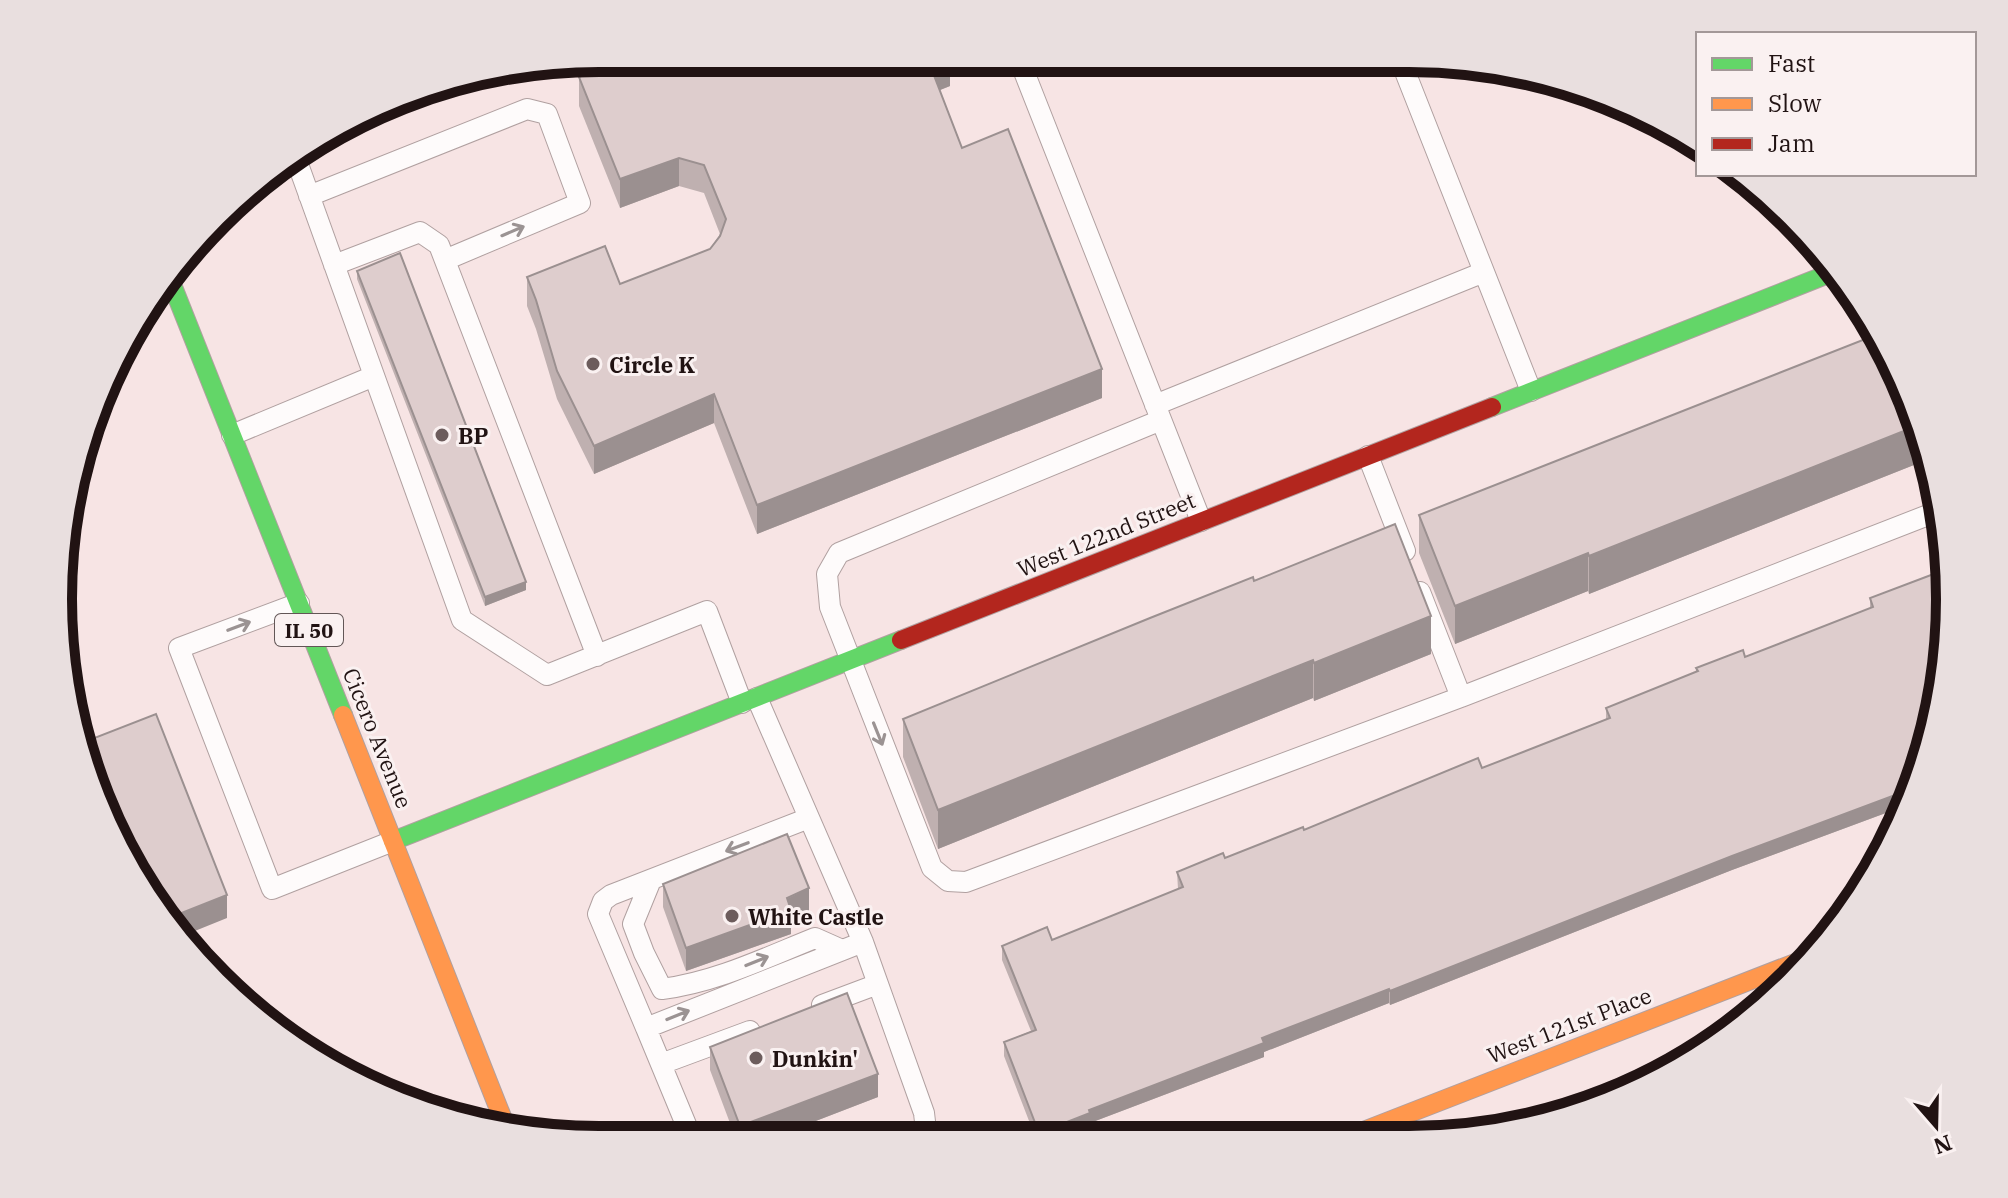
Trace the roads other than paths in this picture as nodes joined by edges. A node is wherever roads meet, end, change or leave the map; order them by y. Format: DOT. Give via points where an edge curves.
graph roads {
  1 [pos="1024,72"];
  2 [pos="1405,72"];
  3 [pos="299,166"];
  4 [pos="309,196"];
  5 [pos="445,260"];
  6 [pos="334,265"];
  7 [pos="1484,272"];
  8 [pos="1825,275"];
  9 [pos="174,288"];
  10 [pos="374,376"];
  11 [pos="1531,391"];
  12 [pos="1158,413"];
  13 [pos="232,435"];
  14 [pos="1368,456"];
  15 [pos="1929,515"];
  16 [pos="1201,521"];
  17 [pos="299,603"];
  18 [pos="597,656"];
  19 [pos="850,661"];
  20 [pos="1461,697"];
  21 [pos="750,700"];
  22 [pos="809,818"];
  23 [pos="393,841"];
  24 [pos="651,880"];
  25 [pos="863,942"];
  26 [pos="842,950"];
  27 [pos="1787,966"];
  28 [pos="878,984"];
  29 [pos="806,1011"];
  30 [pos="762,1027"];
  31 [pos="646,1028"];
  32 [pos="661,1064"];
  33 [pos="502,1117"];
  34 [pos="687,1126"];
  35 [pos="926,1126"];
  36 [pos="1376,1126"];
  1 -- 12 [label="lane"];
  2 -- 7 [label="lane"];
  3 -- 4 [label="lane"];
  5 -- 4 [label="lane, one-way" via="580,203 547,114 527,109"];
  4 -- 6 [label="lane"];
  5 -- 6 [label="lane" via="439,245 420,232"];
  5 -- 18 [label="lane"];
  6 -- 10 [label="lane"];
  7 -- 11 [label="lane"];
  7 -- 12 [label="lane"];
  8 -- 11 [label="street, West 122nd Street"];
  9 -- 13 [label="street, Cicero Avenue / IL 50"];
  10 -- 13 [label="lane"];
  10 -- 18 [label="lane" via="462,620 547,675"];
  11 -- 14 [label="street, West 122nd Street"];
  12 -- 16 [label="lane"];
  12 -- 19 [label="lane" via="839,553 827,574 830,607"];
  13 -- 17 [label="street, Cicero Avenue / IL 50"];
  14 -- 16 [label="street, West 122nd Street"];
  14 -- 20 [label="lane"];
  15 -- 20 [label="lane"];
  16 -- 19 [label="street, West 122nd Street"];
  17 -- 23 [label="street, Cicero Avenue / IL 50"];
  23 -- 17 [label="lane, one-way" via="272,889 179,648"];
  18 -- 21 [label="lane" via="707,611"];
  19 -- 20 [label="lane, one-way" via="932,868 948,881 966,882"];
  19 -- 21 [label="street, West 122nd Street"];
  21 -- 22 [label="lane"];
  21 -- 23 [label="street, West 122nd Street"];
  22 -- 24 [label="lane, one-way"];
  22 -- 25 [label="lane"];
  23 -- 33 [label="street, Cicero Avenue / IL 50"];
  24 -- 26 [label="lane, one-way" via="633,924 662,989 719,977 815,938"];
  24 -- 31 [label="lane" via="611,895 598,914"];
  25 -- 26 [label="lane"];
  25 -- 28 [label="lane"];
  31 -- 26 [label="lane, one-way"];
  27 -- 36 [label="street, West 121st Place"];
  28 -- 29 [label="lane"];
  28 -- 35 [label="lane"];
  30 -- 32 [label="lane"];
  31 -- 32 [label="lane"];
  32 -- 34 [label="lane"];
}
